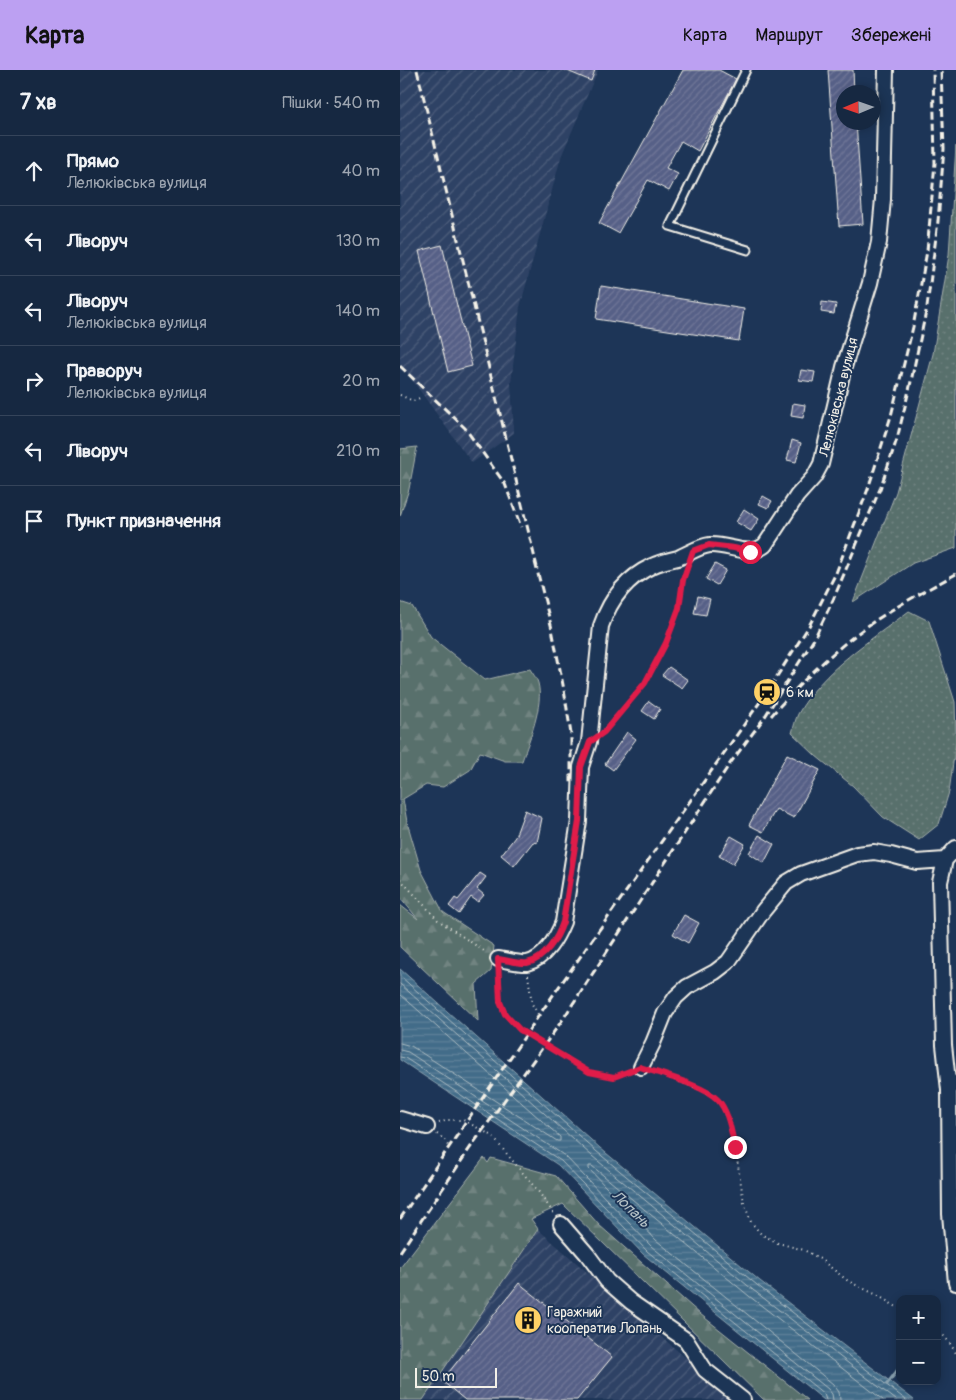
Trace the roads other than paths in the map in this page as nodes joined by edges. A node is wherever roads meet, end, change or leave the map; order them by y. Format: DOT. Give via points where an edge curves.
graph roads {
  1 [pos="746,70"];
  2 [pos="886,70"];
  3 [pos="748,250"];
  4 [pos="956,848"];
  5 [pos="945,860"];
  6 [pos="498,959"];
  7 [pos="640,1067"];
  8 [pos="956,1078"];
  9 [pos="949,1090"];
  10 [pos="400,1120"];
  11 [pos="427,1127"];
  12 [pos="560,1224"];
  13 [pos="956,1283"];
  14 [pos="743,1400"];
  1 -- 3 [label="lane" via="670,226"];
  2 -- 6 [label="street, Лелюківська вулиця" via="879,242 821,464 814,478 797,496 759,550 750,552 709,545 650,566 616,594 601,626 590,742 581,767 579,821 563,922 550,947 527,963"];
  4 -- 5 [label="street"];
  5 -- 7 [label="street" via="917,862 874,852 857,854 801,874 786,883 728,962 676,997"];
  5 -- 9 [label="street" via="940,892 944,1045"];
  8 -- 9 [label="street"];
  9 -- 13 [label="street" via="950,1214"];
  10 -- 11 [label="street"];
  12 -- 14 [label="street" via="607,1282 686,1340 705,1370"];
}
